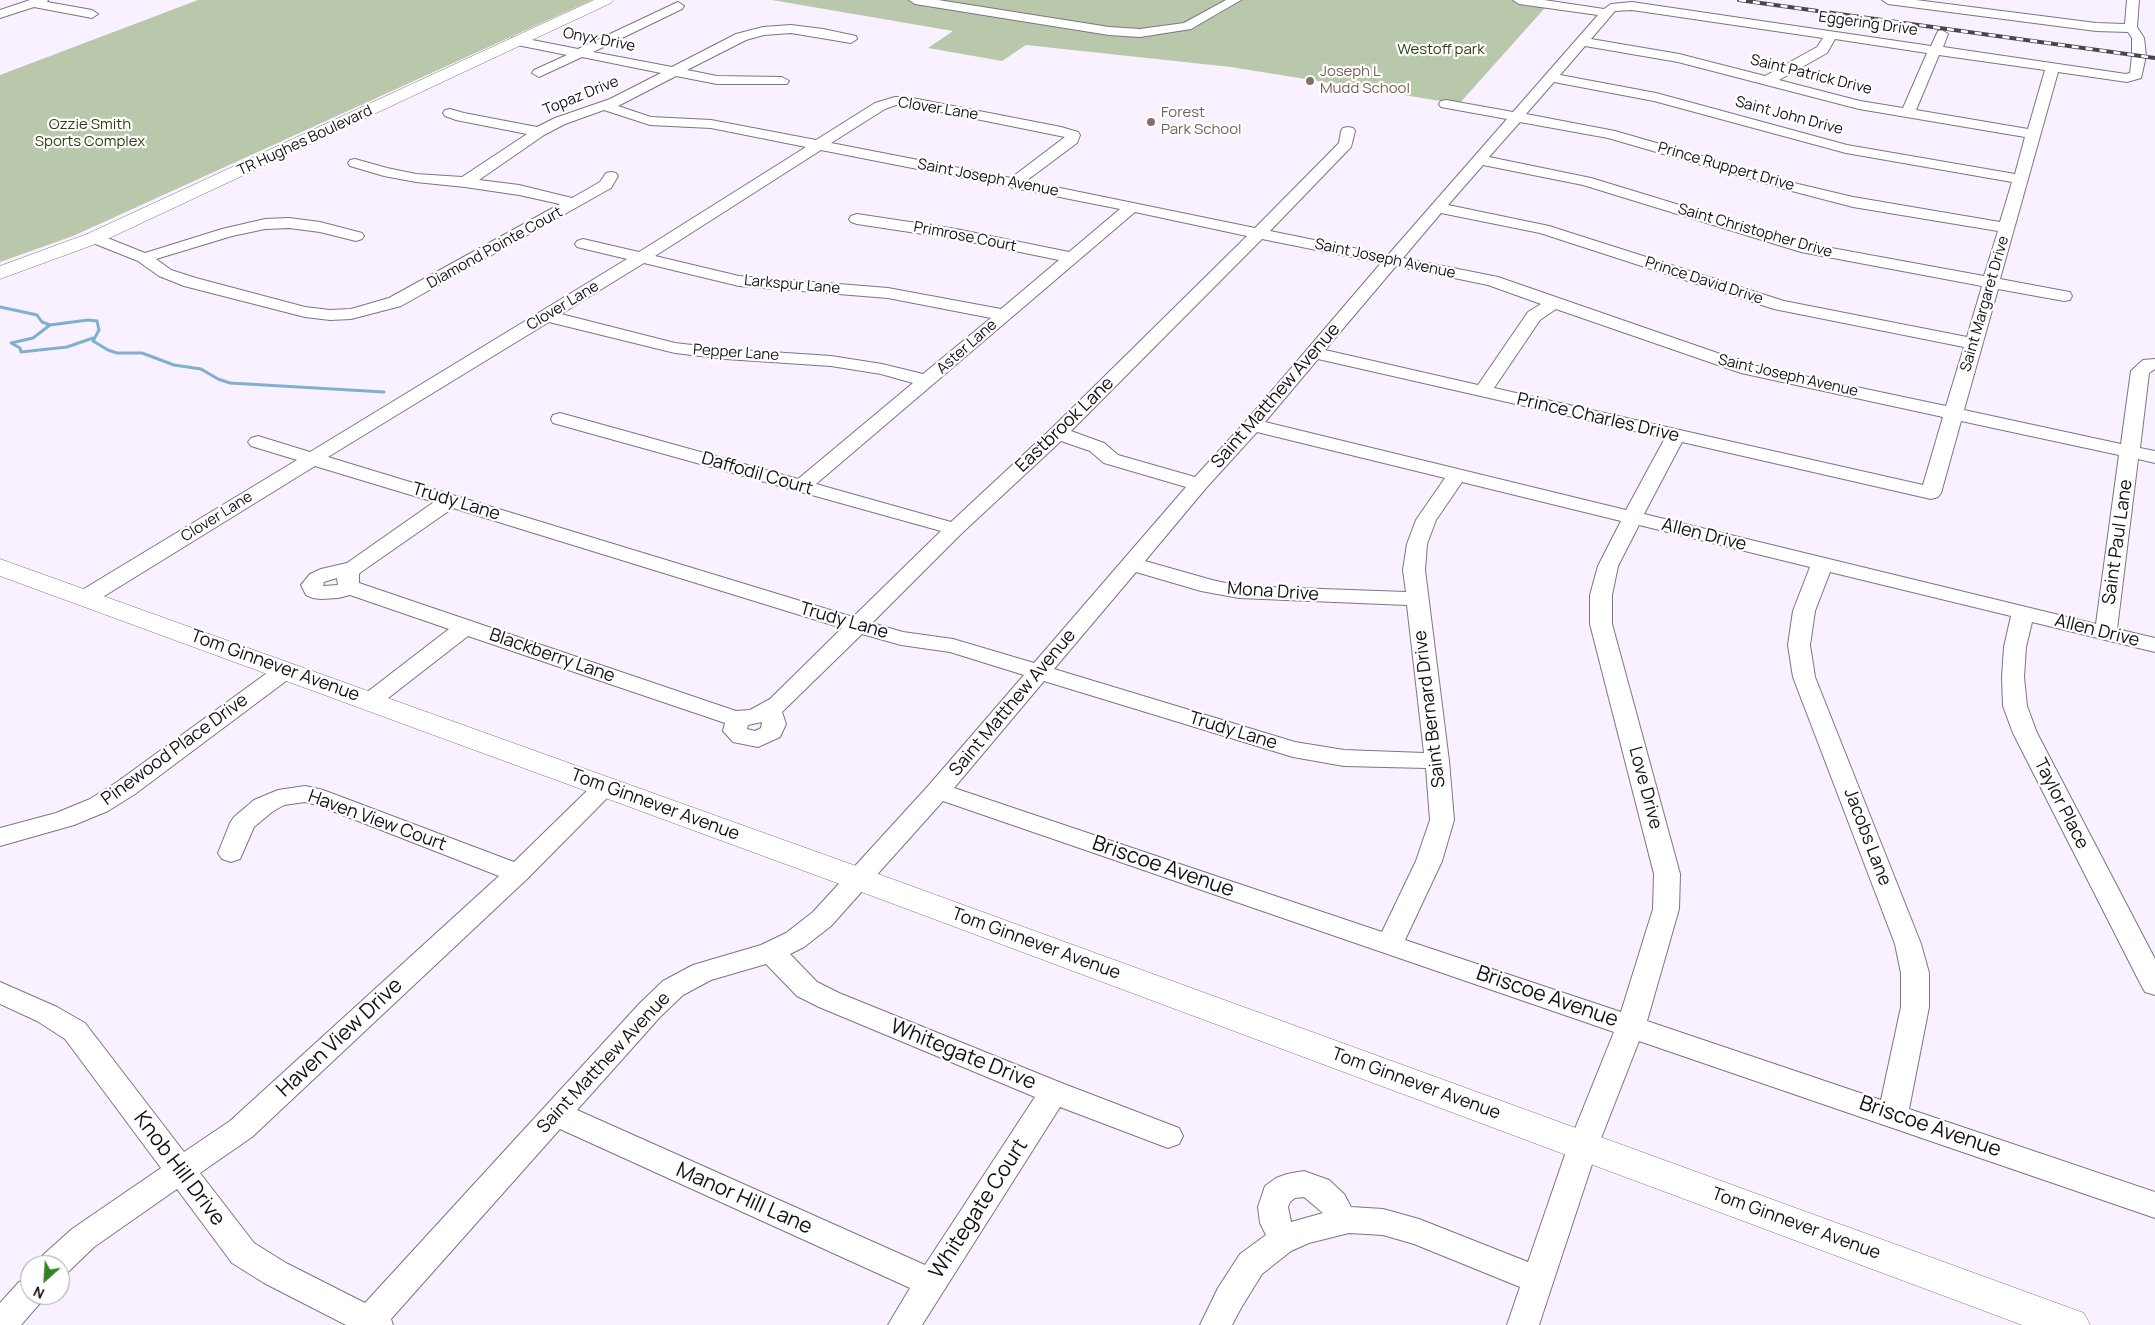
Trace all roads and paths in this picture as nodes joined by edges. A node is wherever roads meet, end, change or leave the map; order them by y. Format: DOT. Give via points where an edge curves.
graph roads {
  1 [pos="606,0"];
  2 [pos="914,0"];
  3 [pos="1235,0"];
  4 [pos="1519,0"];
  5 [pos="1888,0"];
  6 [pos="2133,0"];
  7 [pos="37,2"];
  8 [pos="678,6"];
  9 [pos="1960,9"];
  10 [pos="1606,13"];
  11 [pos="0,14"];
  12 [pos="92,14"];
  13 [pos="1949,22"];
  14 [pos="2132,28"];
  15 [pos="1942,34"];
  16 [pos="1831,36"];
  17 [pos="850,39"];
  18 [pos="517,41"];
  19 [pos="1581,41"];
  20 [pos="1934,50"];
  21 [pos="578,53"];
  22 [pos="2138,65"];
  23 [pos="2155,67"];
  24 [pos="2052,68"];
  25 [pos="675,71"];
  26 [pos="539,73"];
  27 [pos="1550,77"];
  28 [pos="782,81"];
  29 [pos="1767,81"];
  30 [pos="1446,104"];
  31 [pos="605,106"];
  32 [pos="450,113"];
  33 [pos="1907,114"];
  34 [pos="1516,117"];
  35 [pos="1348,130"];
  36 [pos="539,132"];
  37 [pos="2033,134"];
  38 [pos="818,145"];
  39 [pos="1480,160"];
  40 [pos="355,163"];
  41 [pos="611,176"];
  42 [pos="2020,179"];
  43 [pos="466,182"];
  44 [pos="1014,183"];
  45 [pos="575,203"];
  46 [pos="1131,208"];
  47 [pos="1438,208"];
  48 [pos="857,219"];
  49 [pos="2006,228"];
  50 [pos="1259,233"];
  51 [pos="356,236"];
  52 [pos="94,238"];
  53 [pos="583,244"];
  54 [pos="144,258"];
  55 [pos="641,258"];
  56 [pos="1072,258"];
  57 [pos="1392,260"];
  58 [pos="0,272"];
  59 [pos="1991,283"];
  60 [pos="2064,296"];
  61 [pos="1555,302"];
  62 [pos="1003,315"];
  63 [pos="546,316"];
  64 [pos="1973,344"];
  65 [pos="1313,353"];
  66 [pos="2155,364"];
  67 [pos="928,381"];
  68 [pos="1483,392"];
  69 [pos="1954,413"];
  70 [pos="560,419"];
  71 [pos="1253,425"];
  72 [pos="1058,433"];
  73 [pos="1676,436"];
  74 [pos="258,442"];
  75 [pos="2130,452"];
  76 [pos="2155,457"];
  77 [pos="312,458"];
  78 [pos="1457,475"];
  79 [pos="1883,483"];
  80 [pos="1199,484"];
  81 [pos="802,486"];
  82 [pos="451,500"];
  83 [pos="1632,518"];
  84 [pos="955,529"];
  85 [pos="1131,564"];
  86 [pos="1822,564"];
  87 [pos="0,567"];
  88 [pos="86,598"];
  89 [pos="1417,599"];
  90 [pos="2023,613"];
  91 [pos="858,626"];
  92 [pos="465,627"];
  93 [pos="2106,633"];
  94 [pos="2155,645"];
  95 [pos="286,670"];
  96 [pos="1039,672"];
  97 [pos="370,701"];
  98 [pos="753,715"];
  99 [pos="1437,761"];
  100 [pos="606,787"];
  101 [pos="938,791"];
  102 [pos="0,837"];
  103 [pos="231,853"];
  104 [pos="518,873"];
  105 [pos="859,879"];
  106 [pos="1390,944"];
  107 [pos="771,952"];
  108 [pos="2155,985"];
  109 [pos="0,992"];
  110 [pos="1631,1026"];
  111 [pos="1054,1092"];
  112 [pos="556,1114"];
  113 [pos="1893,1114"];
  114 [pos="1168,1136"];
  115 [pos="1583,1146"];
  116 [pos="180,1170"];
  117 [pos="2155,1205"];
  118 [pos="1343,1222"];
  119 [pos="1284,1240"];
  120 [pos="65,1255"];
  121 [pos="1538,1280"];
  122 [pos="931,1283"];
  123 [pos="20,1302"];
  124 [pos="3,1319"];
  125 [pos="370,1324"];
  126 [pos="904,1325"];
  127 [pos="1216,1325"];
  128 [pos="1523,1325"];
  129 [pos="2070,1325"];
  1 -- 18 [label="main road, TR Hughes Boulevard"];
  2 -- 3 [label="street" via="1117,32 1153,32 1187,26"];
  4 -- 10 [label="street"];
  5 -- 9 [label="street"];
  6 -- 14 [label="street"];
  7 -- 11 [label="street"];
  7 -- 12 [label="street"];
  8 -- 21 [label="street"];
  9 -- 13 [label="street"];
  9 -- 14 [label="street" via="2096,27"];
  10 -- 16 [label="street, Eggering Drive" via="1615,7 1632,6"];
  10 -- 19 [label="street, Saint Matthew Avenue"];
  14 -- 22 [label="street" via="2140,46"];
  15 -- 20 [label="street"];
  16 -- 20 [label="street, Eggering Drive"];
  16 -- 29 [label="street" via="1822,50"];
  17 -- 25 [label="street, Topaz Drive" via="808,30 763,31 741,37"];
  18 -- 21 [label="street, Onyx Drive"];
  18 -- 52 [label="main road, TR Hughes Boulevard"];
  19 -- 27 [label="street, Saint Matthew Avenue"];
  19 -- 29 [label="street, Saint Patrick Drive" via="1679,58"];
  20 -- 24 [label="street, Eggering Drive"];
  20 -- 33 [label="street"];
  21 -- 25 [label="street, Onyx Drive"];
  21 -- 26 [label="street"];
  22 -- 23 [label="street"];
  22 -- 24 [label="street, Eggering Drive" via="2136,75 2127,78"];
  24 -- 37 [label="street, Saint Margaret Drive"];
  25 -- 28 [label="street, Onyx Drive" via="726,80"];
  25 -- 31 [label="street, Topaz Drive"];
  27 -- 34 [label="street, Saint Matthew Avenue"];
  27 -- 42 [label="street, Saint John Drive" via="1656,97 1846,148"];
  29 -- 33 [label="street, Saint Patrick Drive"];
  30 -- 34 [label="street, Prince Ruppert Drive"];
  31 -- 36 [label="street, Topaz Drive" via="560,121"];
  31 -- 38 [label="street, Saint Joseph Avenue" via="650,121 711,124"];
  32 -- 36 [label="street"];
  33 -- 37 [label="street, Saint Patrick Drive"];
  34 -- 39 [label="street, Saint Matthew Avenue"];
  34 -- 49 [label="street, Prince Ruppert Drive" via="1610,134 1820,194"];
  35 -- 50 [label="street, Eastbrook Lane" via="1346,144"];
  36 -- 43 [label="street, Topaz Drive"];
  37 -- 42 [label="street, Saint Margaret Drive"];
  38 -- 44 [label="street, Saint Joseph Avenue"];
  38 -- 44 [label="street, Clover Lane" via="880,106 895,101 1061,130 1073,135 1072,140"];
  38 -- 55 [label="street, Clover Lane"];
  39 -- 47 [label="street, Saint Matthew Avenue"];
  39 -- 59 [label="street, Saint Christopher Drive" via="1586,181 1801,247"];
  40 -- 43 [label="street" via="416,178"];
  41 -- 45 [label="street, Diamond Pointe Court" via="606,185"];
  42 -- 49 [label="street, Saint Margaret Drive"];
  43 -- 45 [label="street"];
  44 -- 46 [label="street, Saint Joseph Avenue"];
  45 -- 54 [label="street, Diamond Pointe Court" via="420,289 372,310 368,319 356,328 340,327 337,324 340,314 305,312 190,282 165,273"];
  46 -- 50 [label="street, Saint Joseph Avenue"];
  46 -- 56 [label="street, Aster Lane"];
  47 -- 57 [label="street, Saint Matthew Avenue"];
  47 -- 64 [label="street, Prince David Drive" via="1543,229 1780,306"];
  48 -- 56 [label="street, Primrose Court" via="956,234"];
  49 -- 59 [label="street, Saint Margaret Drive"];
  50 -- 57 [label="street, Saint Joseph Avenue"];
  50 -- 72 [label="street, Eastbrook Lane"];
  51 -- 54 [label="street" via="320,227 265,224"];
  52 -- 54 [label="street, Diamond Pointe Court"];
  52 -- 58 [label="main road, TR Hughes Boulevard"];
  53 -- 55 [label="street, Larkspur Lane"];
  55 -- 62 [label="street, Larkspur Lane" via="739,281 888,293"];
  55 -- 63 [label="street, Clover Lane"];
  56 -- 62 [label="street, Aster Lane"];
  57 -- 61 [label="street, Saint Joseph Avenue" via="1492,282"];
  57 -- 65 [label="street, Saint Matthew Avenue"];
  59 -- 60 [label="street, Saint Christopher Drive"];
  59 -- 64 [label="street, Saint Margaret Drive"];
  61 -- 68 [label="street" via="1534,316"];
  61 -- 69 [label="street, Saint Joseph Avenue" via="1747,369"];
  62 -- 67 [label="street, Aster Lane"];
  63 -- 67 [label="street, Pepper Lane" via="675,348 831,361"];
  63 -- 77 [label="street, Clover Lane"];
  64 -- 69 [label="street, Saint Margaret Drive"];
  65 -- 68 [label="street, Prince Charles Drive"];
  65 -- 71 [label="street, Saint Matthew Avenue"];
  66 -- 75 [label="street, Saint Paul Lane" via="2149,364 2140,371"];
  67 -- 81 [label="street, Aster Lane"];
  68 -- 73 [label="street, Prince Charles Drive"];
  69 -- 75 [label="street, Saint Joseph Avenue"];
  69 -- 79 [label="street, Saint Margaret Drive" via="1931,493"];
  70 -- 81 [label="street, Daffodil Court"];
  71 -- 78 [label="street, Allen Drive"];
  71 -- 80 [label="street, Saint Matthew Avenue"];
  72 -- 80 [label="street" via="1097,447 1110,459"];
  72 -- 84 [label="street, Eastbrook Lane"];
  73 -- 79 [label="street, Prince Charles Drive"];
  73 -- 83 [label="street, Love Drive"];
  74 -- 77 [label="street, Trudy Lane"];
  75 -- 76 [label="street, Saint Joseph Avenue"];
  75 -- 93 [label="street, Saint Paul Lane"];
  77 -- 82 [label="street, Trudy Lane"];
  77 -- 88 [label="street, Clover Lane"];
  78 -- 83 [label="street, Allen Drive"];
  78 -- 89 [label="street, Saint Bernard Drive" via="1426,520 1417,544 1414,570"];
  80 -- 85 [label="street, Saint Matthew Avenue"];
  81 -- 84 [label="street, Daffodil Court"];
  82 -- 91 [label="street, Trudy Lane"];
  82 -- 92 [label="street, Blackberry Lane" via="350,579"];
  83 -- 86 [label="street, Allen Drive"];
  83 -- 110 [label="street, Love Drive" via="1608,566 1600,596 1601,624 1667,874 1666,909"];
  84 -- 91 [label="street, Eastbrook Lane"];
  85 -- 89 [label="street, Mona Drive" via="1239,592"];
  85 -- 96 [label="street, Saint Matthew Avenue"];
  86 -- 90 [label="street, Allen Drive"];
  86 -- 113 [label="street, Jacobs Lane" via="1804,611 1799,645 1804,677 1908,944 1915,973 1915,1007"];
  87 -- 88 [label="main road, Tom Ginnever Avenue"];
  88 -- 95 [label="main road, Tom Ginnever Avenue"];
  89 -- 99 [label="street, Saint Bernard Drive"];
  90 -- 93 [label="street, Allen Drive"];
  90 -- 108 [label="street, Taylor Place" via="2015,647 2013,677 2018,715"];
  91 -- 96 [label="street, Trudy Lane" via="901,638 953,646"];
  91 -- 98 [label="street, Eastbrook Lane"];
  92 -- 97 [label="street"];
  92 -- 98 [label="street, Blackberry Lane"];
  93 -- 94 [label="street, Allen Drive"];
  95 -- 97 [label="main road, Tom Ginnever Avenue"];
  95 -- 102 [label="street, Pinewood Place Drive" via="99,805 66,819"];
  96 -- 99 [label="street, Trudy Lane" via="1293,749 1344,758"];
  96 -- 101 [label="street, Saint Matthew Avenue"];
  97 -- 100 [label="main road, Tom Ginnever Avenue"];
  99 -- 106 [label="street, Saint Bernard Drive" via="1442,820 1429,861"];
  100 -- 104 [label="street, Haven View Drive"];
  100 -- 105 [label="main road, Tom Ginnever Avenue"];
  101 -- 105 [label="street, Saint Matthew Avenue"];
  101 -- 106 [label="street, Briscoe Avenue"];
  103 -- 104 [label="street, Haven View Court" via="243,823 263,806 278,798 305,794 323,798"];
  104 -- 116 [label="street, Haven View Drive" via="241,1129"];
  105 -- 107 [label="street, Saint Matthew Avenue" via="822,919 795,940"];
  105 -- 115 [label="main road, Tom Ginnever Avenue"];
  106 -- 110 [label="street, Briscoe Avenue"];
  107 -- 111 [label="street, Whitegate Drive" via="807,988 829,1000"];
  107 -- 112 [label="street, Saint Matthew Avenue" via="703,972 673,988"];
  109 -- 116 [label="street, Knob Hill Drive" via="76,1031"];
  110 -- 113 [label="street, Briscoe Avenue"];
  110 -- 115 [label="street, Love Drive"];
  111 -- 114 [label="street, Whitegate Drive"];
  111 -- 122 [label="street, Whitegate Court"];
  112 -- 122 [label="street, Manor Hill Lane"];
  112 -- 125 [label="street, Saint Matthew Avenue"];
  113 -- 117 [label="street, Briscoe Avenue"];
  115 -- 121 [label="street, Love Drive"];
  115 -- 129 [label="main road, Tom Ginnever Avenue"];
  116 -- 120 [label="street, Haven View Drive" via="83,1238"];
  116 -- 125 [label="street, Knob Hill Drive" via="243,1253"];
  118 -- 119 [label="street" via="1302,1231"];
  118 -- 119 [label="street" via="1333,1203 1318,1189 1304,1184 1287,1187 1276,1195 1273,1207"];
  118 -- 121 [label="street" via="1383,1222 1419,1232"];
  119 -- 127 [label="street" via="1251,1264"];
  121 -- 128 [label="street, Love Drive"];
  122 -- 126 [label="street, Whitegate Court"];
  123 -- 124 [label="street"];
}
